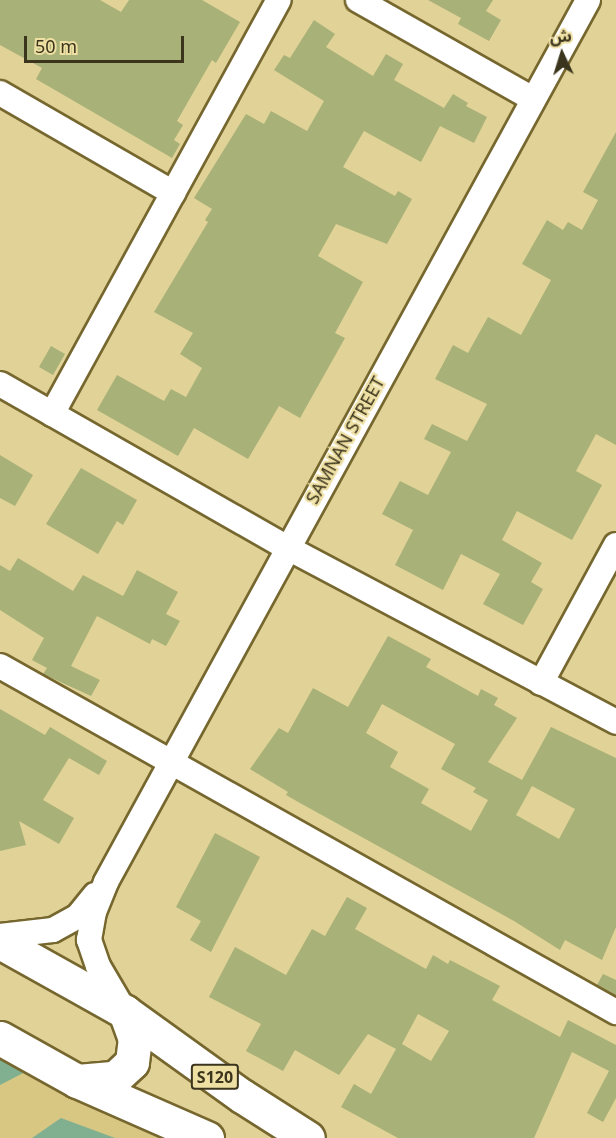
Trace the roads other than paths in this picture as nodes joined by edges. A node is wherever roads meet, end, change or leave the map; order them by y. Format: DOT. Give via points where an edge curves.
graph roads {
  1 [pos="279,0"];
  2 [pos="358,0"];
  3 [pos="588,0"];
  4 [pos="0,93"];
  5 [pos="533,99"];
  6 [pos="173,193"];
  7 [pos="0,384"];
  8 [pos="52,414"];
  9 [pos="616,545"];
  10 [pos="286,547"];
  11 [pos="0,666"];
  12 [pos="542,683"];
  13 [pos="616,722"];
  14 [pos="170,760"];
  15 [pos="106,882"];
  16 [pos="0,936"];
  17 [pos="0,942"];
  18 [pos="125,1012"];
  19 [pos="616,1012"];
  20 [pos="0,1038"];
  21 [pos="78,1081"];
  22 [pos="207,1138"];
  23 [pos="308,1138"];
  1 -- 6 [label="street"];
  2 -- 5 [label="street"];
  3 -- 5 [label="street, SAMNAN STREET"];
  4 -- 6 [label="street"];
  5 -- 10 [label="street, SAMNAN STREET"];
  6 -- 8 [label="street"];
  7 -- 8 [label="street"];
  8 -- 10 [label="street"];
  9 -- 12 [label="street"];
  10 -- 12 [label="street"];
  10 -- 14 [label="street, SAMNAN STREET"];
  11 -- 14 [label="street"];
  12 -- 13 [label="street"];
  14 -- 15 [label="street, SAMNAN STREET"];
  14 -- 19 [label="street"];
  15 -- 16 [label="street, SAMNAN STREET" via="66,924 40,935"];
  15 -- 18 [label="street, SAMNAN STREET" via="94,912 89,940 98,966"];
  17 -- 18 [label="main road"];
  18 -- 21 [label="main road" via="135,1039 132,1062 115,1078"];
  18 -- 23 [label="main road, S120"];
  20 -- 21 [label="main road"];
  21 -- 22 [label="main road"];
}
